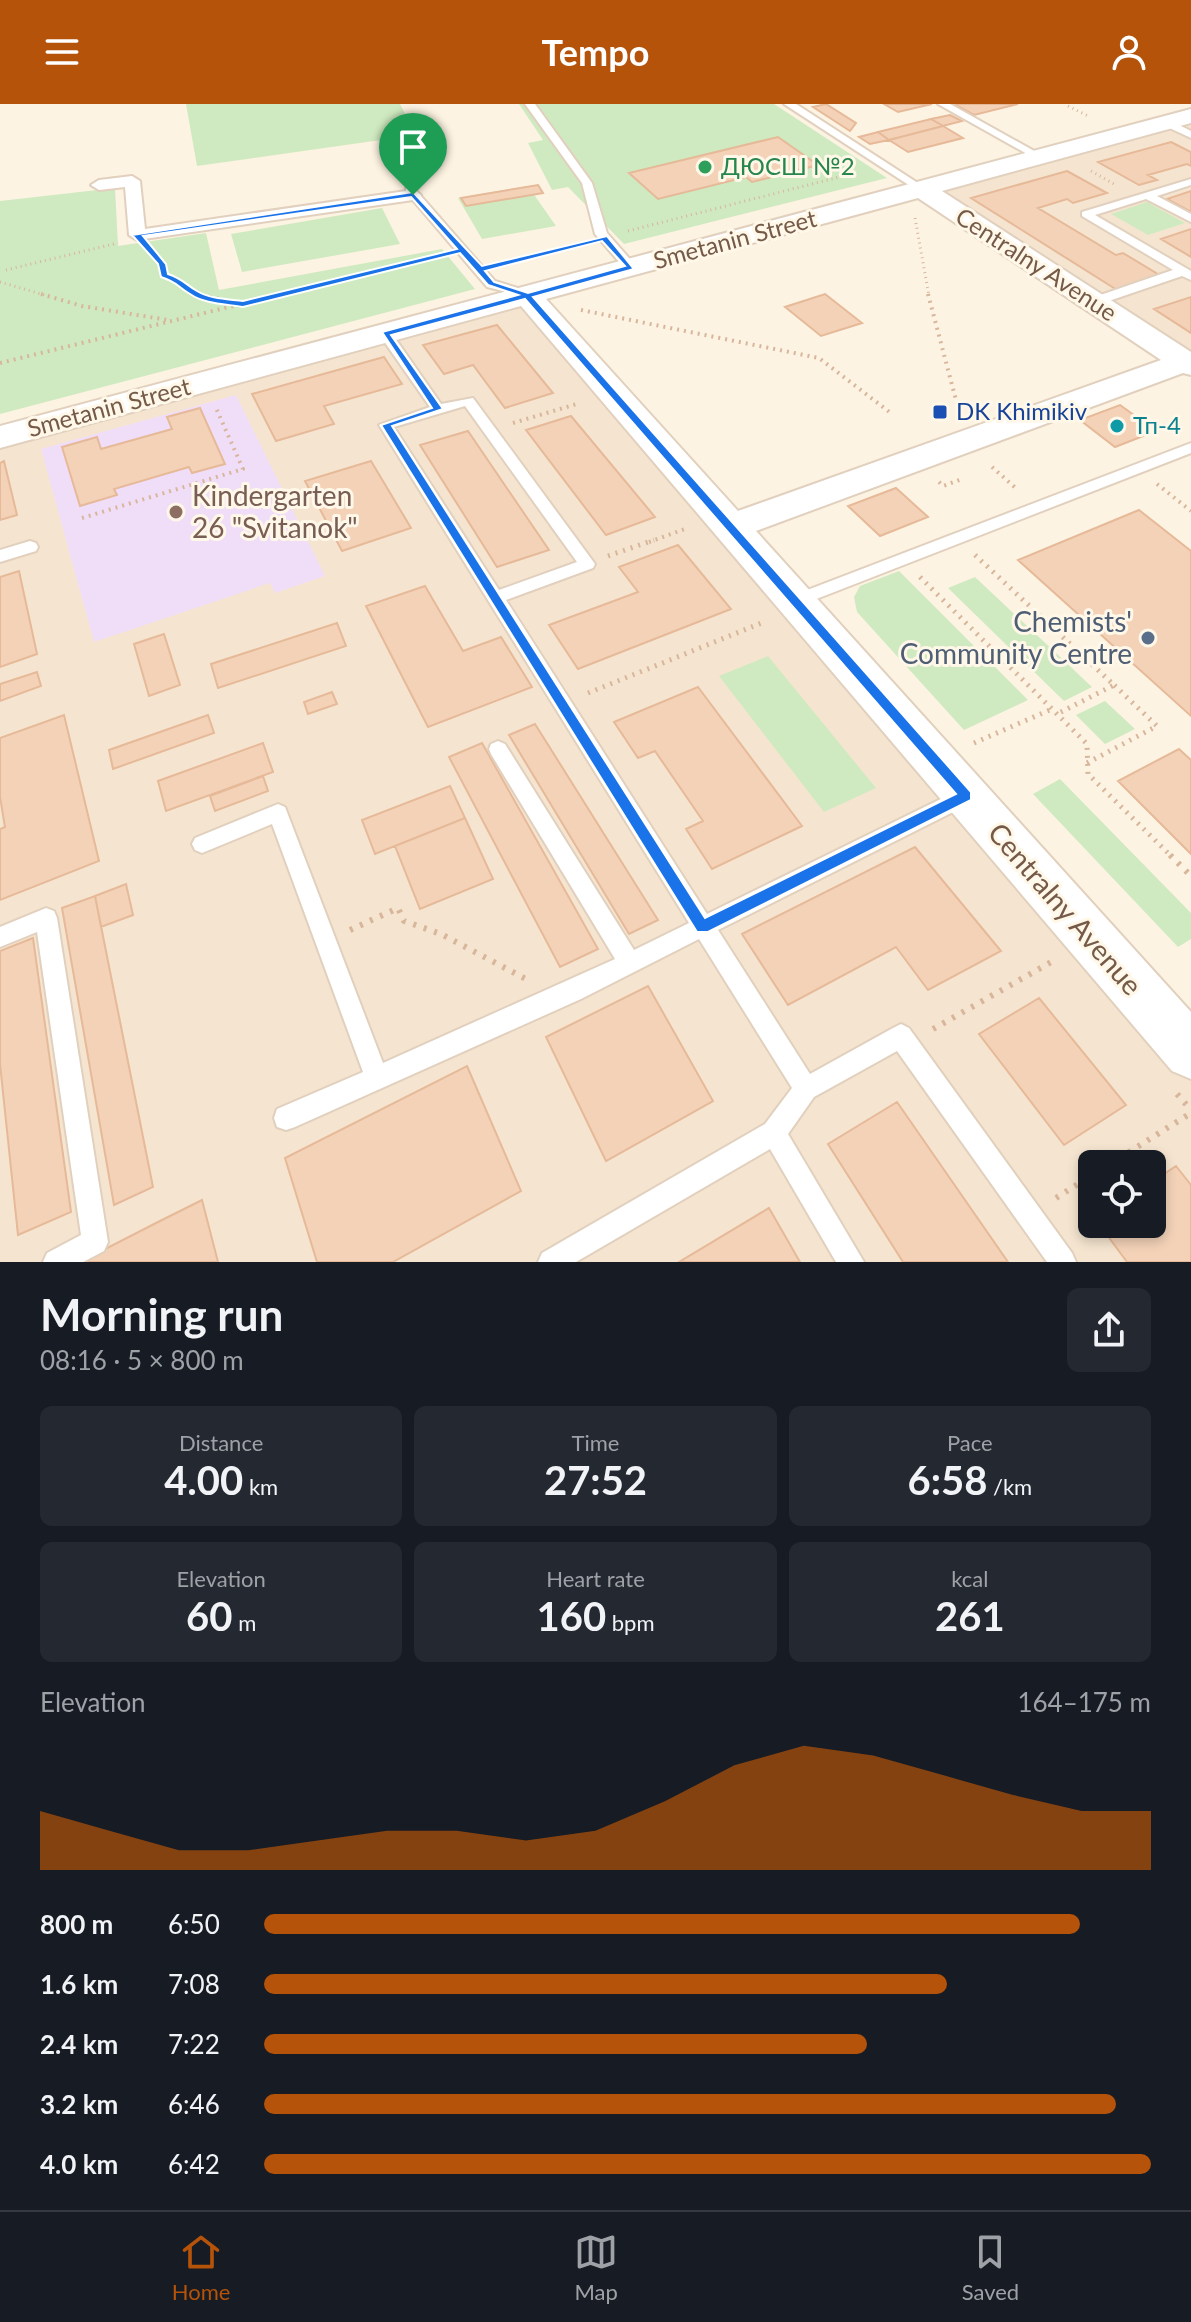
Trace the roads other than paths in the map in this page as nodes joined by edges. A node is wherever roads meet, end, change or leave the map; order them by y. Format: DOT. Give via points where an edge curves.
graph roads {
  1 [pos="530,104"];
  2 [pos="789,104"];
  3 [pos="943,104"];
  4 [pos="1179,120"];
  5 [pos="1191,135"];
  6 [pos="1040,157"];
  7 [pos="1191,182"];
  8 [pos="99,185"];
  9 [pos="412,192"];
  10 [pos="927,193"];
  11 [pos="1143,197"];
  12 [pos="1191,219"];
  13 [pos="631,268"];
  14 [pos="1187,274"];
  15 [pos="527,295"];
  16 [pos="1093,302"];
  17 [pos="385,334"];
  18 [pos="1188,364"];
  19 [pos="438,409"];
  20 [pos="0,437"];
  21 [pos="1191,448"];
  22 [pos="712,526"];
  23 [pos="30,547"];
  24 [pos="0,556"];
  25 [pos="495,598"];
  26 [pos="784,610"];
  27 [pos="498,749"];
  28 [pos="966,796"];
  29 [pos="202,844"];
  30 [pos="702,927"];
  31 [pos="0,937"];
  32 [pos="630,963"];
  33 [pos="1191,1052"];
  34 [pos="377,1077"];
  35 [pos="806,1089"];
  36 [pos="286,1118"];
  37 [pos="774,1133"];
  38 [pos="56,1262"];
  39 [pos="551,1262"];
  40 [pos="851,1262"];
  41 [pos="1063,1262"];
  1 -- 13 [label="lane" via="587,183 604,238"];
  2 -- 10 [label="lane"];
  3 -- 6 [label="lane"];
  4 -- 5 [label="lane"];
  4 -- 6 [label="street, Smetanin Street"];
  6 -- 10 [label="street, Smetanin Street"];
  7 -- 11 [label="lane"];
  8 -- 9 [label="street" via="132,181 137,235"];
  9 -- 15 [label="lane" via="491,284"];
  10 -- 13 [label="street, Smetanin Street"];
  10 -- 16 [label="street, Centralny Avenue"];
  11 -- 12 [label="lane"];
  11 -- 14 [label="lane" via="1086,214"];
  13 -- 15 [label="street, Smetanin Street"];
  14 -- 16 [label="lane"];
  15 -- 17 [label="street, Smetanin Street"];
  15 -- 22 [label="street, Centralny Avenue"];
  16 -- 18 [label="street, Centralny Avenue"];
  17 -- 19 [label="lane"];
  17 -- 20 [label="street, Smetanin Street"];
  18 -- 22 [label="street"];
  19 -- 25 [label="lane" via="386,425"];
  19 -- 25 [label="lane" via="468,401 587,564"];
  21 -- 26 [label="lane"];
  22 -- 26 [label="street, Centralny Avenue"];
  23 -- 24 [label="lane"];
  25 -- 30 [label="lane"];
  26 -- 28 [label="street, Centralny Avenue"];
  27 -- 32 [label="lane"];
  28 -- 30 [label="lane"];
  28 -- 33 [label="street, Centralny Avenue"];
  29 -- 34 [label="lane" via="278,813"];
  30 -- 32 [label="lane"];
  30 -- 35 [label="lane"];
  31 -- 38 [label="lane" via="46,918 95,1242"];
  32 -- 34 [label="lane"];
  34 -- 36 [label="lane"];
  35 -- 37 [label="lane"];
  35 -- 41 [label="lane" via="901,1036"];
  37 -- 39 [label="lane"];
  37 -- 40 [label="lane"];
}
